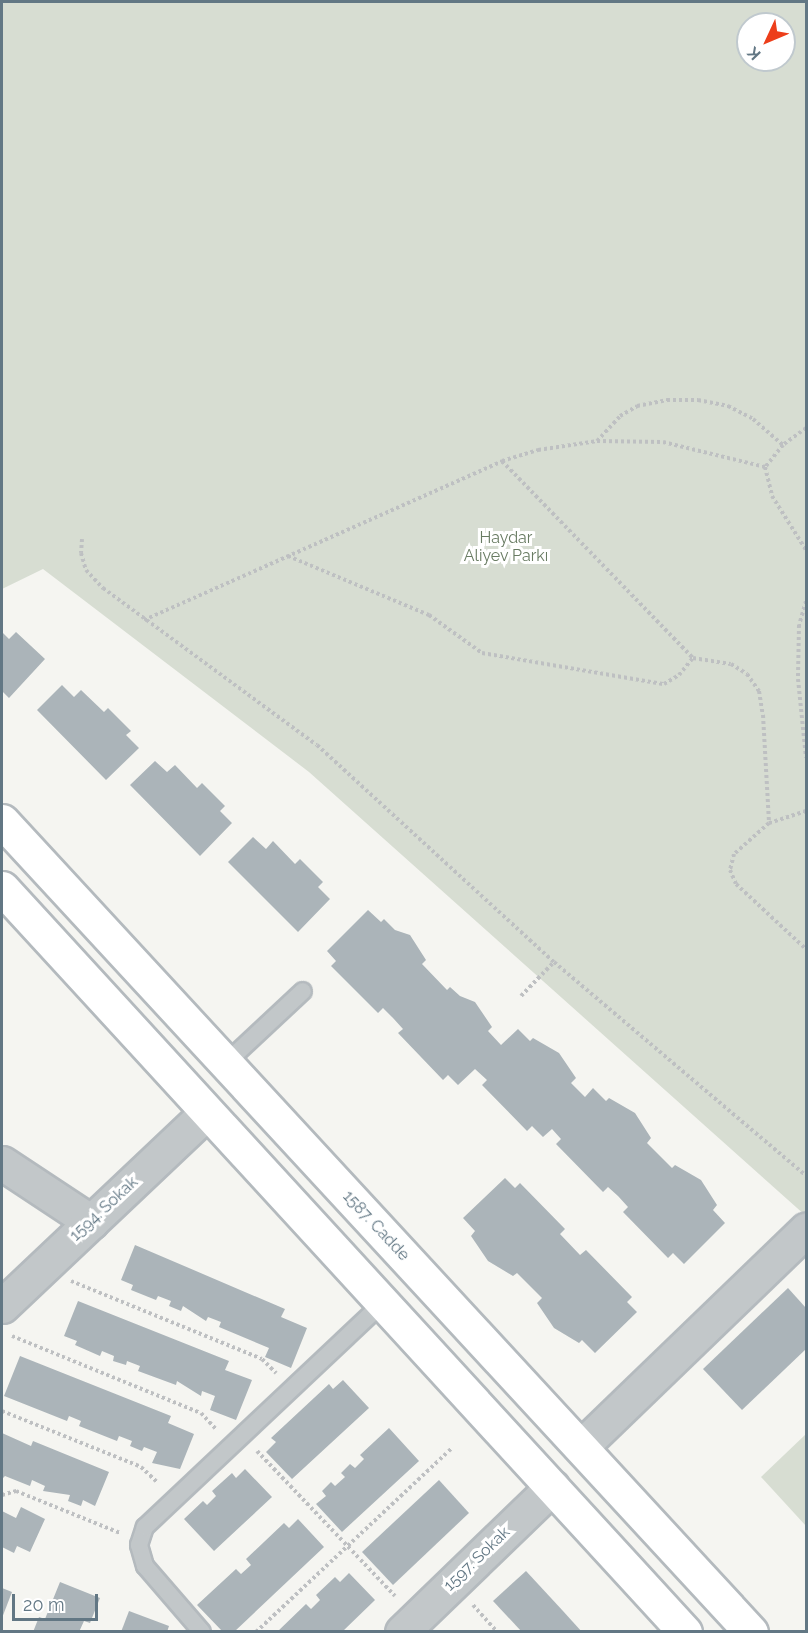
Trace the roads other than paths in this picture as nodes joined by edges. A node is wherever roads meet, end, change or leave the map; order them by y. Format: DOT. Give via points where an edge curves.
graph roads {
  1 [pos="2,821"];
  2 [pos="2,888"];
  3 [pos="303,991"];
  4 [pos="226,1063"];
  5 [pos="207,1112"];
  6 [pos="2,1163"];
  7 [pos="91,1222"];
  8 [pos="807,1230"];
  9 [pos="383,1303"];
  10 [pos="2,1306"];
  11 [pos="581,1447"];
  12 [pos="552,1487"];
  13 [pos="409,1625"];
  14 [pos="202,1632"];
  15 [pos="685,1632"];
  16 [pos="751,1632"];
  1 -- 4 [label="main road, 1587. Cadde"];
  2 -- 5 [label="main road"];
  3 -- 4 [label="lane"];
  4 -- 11 [label="main road, 1587. Cadde"];
  5 -- 7 [label="street, 1594. Sokak"];
  5 -- 9 [label="main road"];
  6 -- 7 [label="street"];
  7 -- 10 [label="street, 1594. Sokak"];
  8 -- 11 [label="street"];
  9 -- 12 [label="main road"];
  9 -- 14 [label="lane" via="145,1527 140,1541 145,1566"];
  11 -- 16 [label="main road, 1587. Cadde"];
  12 -- 13 [label="street, 1597. Sokak"];
  12 -- 15 [label="main road"];
}
